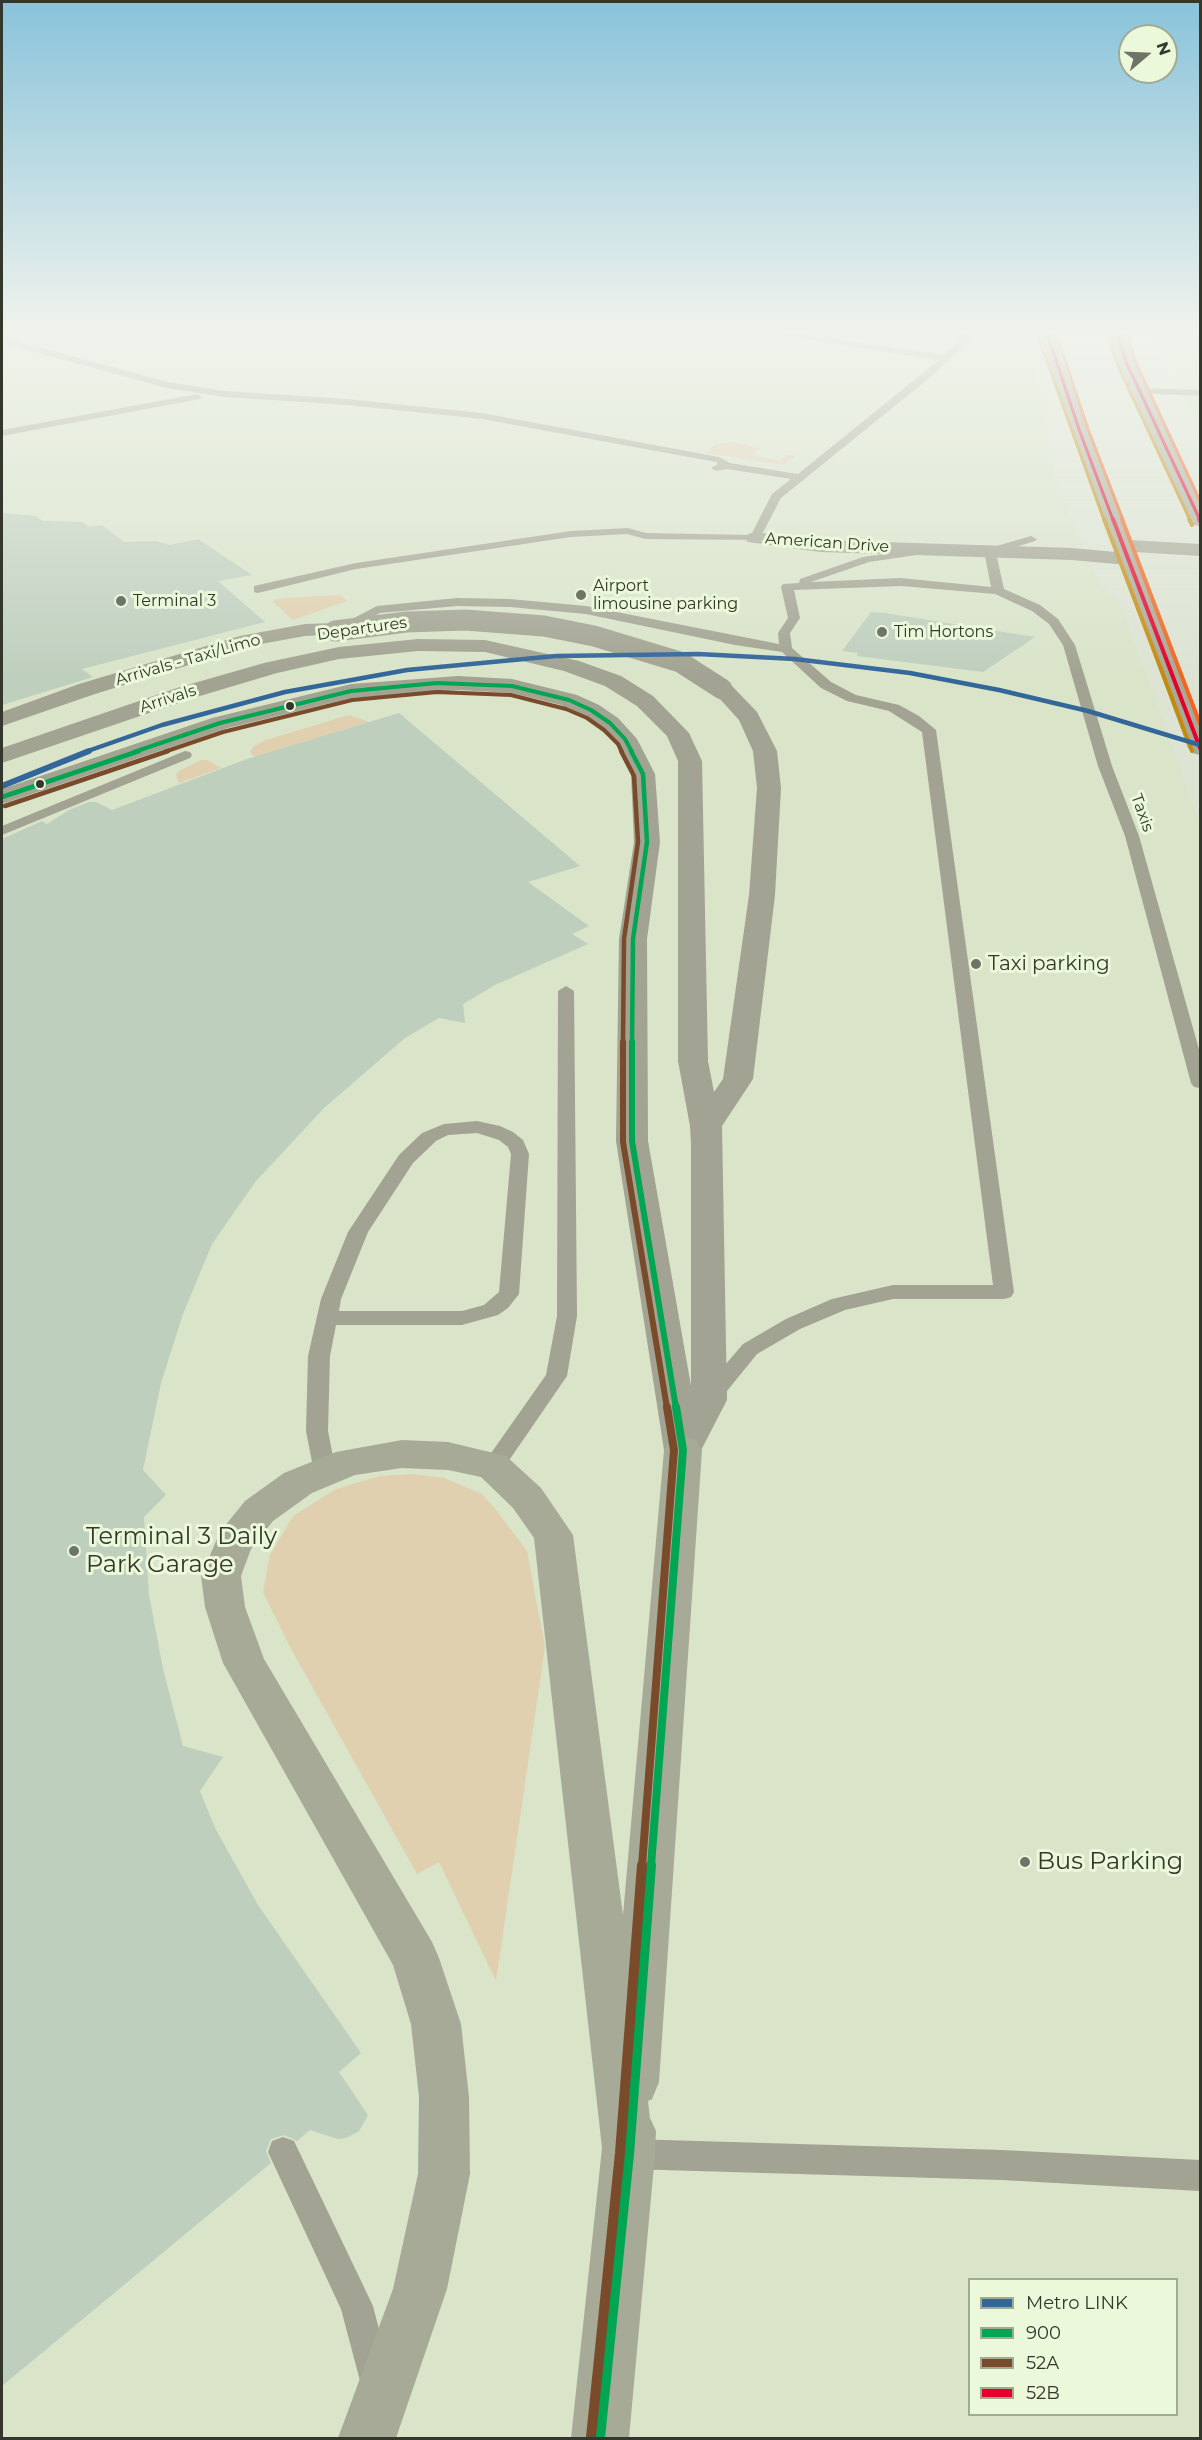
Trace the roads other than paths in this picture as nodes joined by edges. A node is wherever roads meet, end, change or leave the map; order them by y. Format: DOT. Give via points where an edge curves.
graph roads {
  1 [pos="618,448"];
  2 [pos="836,448"];
  3 [pos="1086,448"];
  4 [pos="1166,448"];
  5 [pos="799,477"];
  6 [pos="1200,521"];
  7 [pos="755,538"];
  8 [pos="1031,539"];
  9 [pos="940,550"];
  10 [pos="1200,550"];
  11 [pos="990,551"];
  12 [pos="1125,552"];
  13 [pos="1200,565"];
  14 [pos="787,587"];
  15 [pos="258,589"];
  16 [pos="998,591"];
  17 [pos="341,628"];
  18 [pos="486,646"];
  19 [pos="786,649"];
  20 [pos="2,719"];
  21 [pos="2,728"];
  22 [pos="1200,748"];
  23 [pos="185,755"];
  24 [pos="2,756"];
  25 [pos="2,797"];
  26 [pos="2,831"];
  27 [pos="566,991"];
  28 [pos="1200,1083"];
  29 [pos="706,1126"];
  30 [pos="327,1318"];
  31 [pos="709,1400"];
  32 [pos="683,1450"];
  33 [pos="493,1466"];
  34 [pos="325,1472"];
  35 [pos="283,2152"];
  36 [pos="628,2154"];
  37 [pos="1200,2176"];
  38 [pos="374,2421"];
  39 [pos="600,2439"];
  1 -- 5 [label="lane" via="710,468 727,466"];
  2 -- 5 [label="lane"];
  3 -- 12 [label="main road"];
  4 -- 6 [label="main road"];
  5 -- 7 [label="lane" via="776,496"];
  7 -- 8 [label="street, American Drive" via="816,531"];
  7 -- 9 [label="street, American Drive" via="820,546"];
  7 -- 15 [label="lane" via="645,536 575,543 546,539 356,566"];
  8 -- 11 [label="lane"];
  8 -- 12 [label="street, American Drive"];
  9 -- 11 [label="street, American Drive"];
  9 -- 14 [label="lane" via="867,559"];
  10 -- 12 [label="main road, American Drive"];
  11 -- 12 [label="street, American Drive"];
  11 -- 16 [label="lane"];
  12 -- 13 [label="main road, American Drive"];
  12 -- 22 [label="main road"];
  14 -- 16 [label="lane, Taxis" via="901,582"];
  14 -- 19 [label="lane" via="794,618 784,633"];
  16 -- 28 [label="lane, Taxis" via="1036,608 1054,622 1069,645 1105,766 1132,836"];
  17 -- 18 [label="street, Arrivals - Taxi/Limo" via="423,633"];
  17 -- 19 [label="lane" via="376,610 457,602 510,603 586,610"];
  17 -- 20 [label="street, Arrivals - Taxi/Limo" via="247,640"];
  18 -- 24 [label="street, Arrivals" via="418,645 339,653 272,668 185,693"];
  18 -- 29 [label="street" via="571,666 613,681 645,701 677,733 690,761 693,1061"];
  19 -- 31 [label="lane" via="826,686 852,698 894,708 929,730 1004,1292 893,1292 839,1304 750,1349"];
  21 -- 29 [label="street, Departures, bridge" via="188,667 324,633 406,622 544,626 594,636 680,662 722,689 749,717 765,751 769,788 762,895 738,1079"];
  23 -- 26 [label="lane"];
  25 -- 32 [label="street" via="220,723 351,691 458,683 512,686 569,700 610,723 625,739 643,774 647,842 633,939 632,1141"];
  27 -- 33 [label="lane" via="567,1316 556,1376"];
  29 -- 31 [label="street"];
  30 -- 30 [label="lane" via="462,1318 501,1303 509,1294 520,1154 516,1144 493,1130 459,1127 444,1130 417,1146 358,1232 333,1292"];
  30 -- 34 [label="lane" via="318,1367 318,1431"];
  31 -- 32 [label="street"];
  32 -- 36 [label="main road"];
  33 -- 34 [label="main road" via="448,1456 402,1454 349,1462"];
  33 -- 36 [label="main road" via="527,1498 553,1535"];
  34 -- 38 [label="main road" via="298,1483 260,1511 234,1543 221,1576 225,1607 244,1663 415,1958 436,2024 444,2097 444,2174 420,2289"];
  35 -- 38 [label="lane" via="357,2307"];
  36 -- 37 [label="lane" via="1002,2165"];
  36 -- 39 [label="main road"];
}
